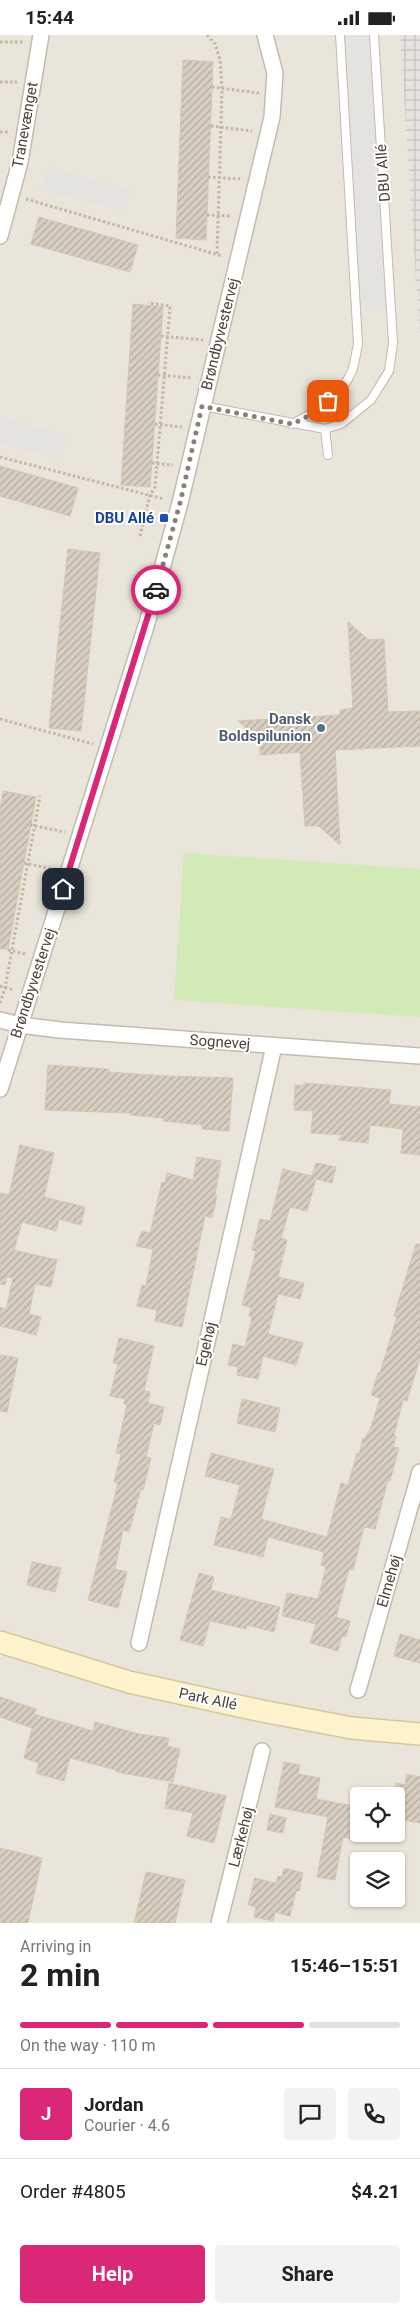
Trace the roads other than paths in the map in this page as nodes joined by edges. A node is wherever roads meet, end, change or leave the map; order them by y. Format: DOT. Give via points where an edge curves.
graph roads {
  1 [pos="265,35"];
  2 [pos="340,35"];
  3 [pos="374,35"];
  4 [pos="40,39"];
  5 [pos="3,213"];
  6 [pos="0,236"];
  7 [pos="202,406"];
  8 [pos="292,424"];
  9 [pos="325,429"];
  10 [pos="328,455"];
  11 [pos="0,1020"];
  12 [pos="20,1025"];
  13 [pos="274,1046"];
  14 [pos="420,1056"];
  15 [pos="0,1089"];
  16 [pos="420,1472"];
  17 [pos="0,1642"];
  18 [pos="138,1643"];
  19 [pos="358,1690"];
  20 [pos="420,1734"];
  21 [pos="262,1751"];
  22 [pos="219,1923"];
  1 -- 7 [label="street, Brøndbyvestervej" via="275,73 268,133"];
  2 -- 8 [label="lane" via="358,344 352,370 339,391 317,412"];
  3 -- 9 [label="lane, DBU Allé" via="393,343 389,371 371,400 342,424"];
  4 -- 5 [label="street, Tranevænget" via="20,162"];
  5 -- 6 [label="street, Tranevænget"];
  7 -- 8 [label="lane"];
  7 -- 12 [label="street, Brøndbyvestervej" via="180,503 147,623"];
  8 -- 9 [label="lane"];
  9 -- 10 [label="lane"];
  11 -- 12 [label="street"];
  12 -- 13 [label="street, Sognevej"];
  12 -- 15 [label="street, Brøndbyvestervej"];
  13 -- 14 [label="street, Sognevej"];
  13 -- 18 [label="street, Egehøj"];
  16 -- 19 [label="street, Elmehøj"];
  17 -- 20 [label="street, Park Allé" via="130,1682 262,1711 352,1728"];
  21 -- 22 [label="street, Lærkehøj"];
}
